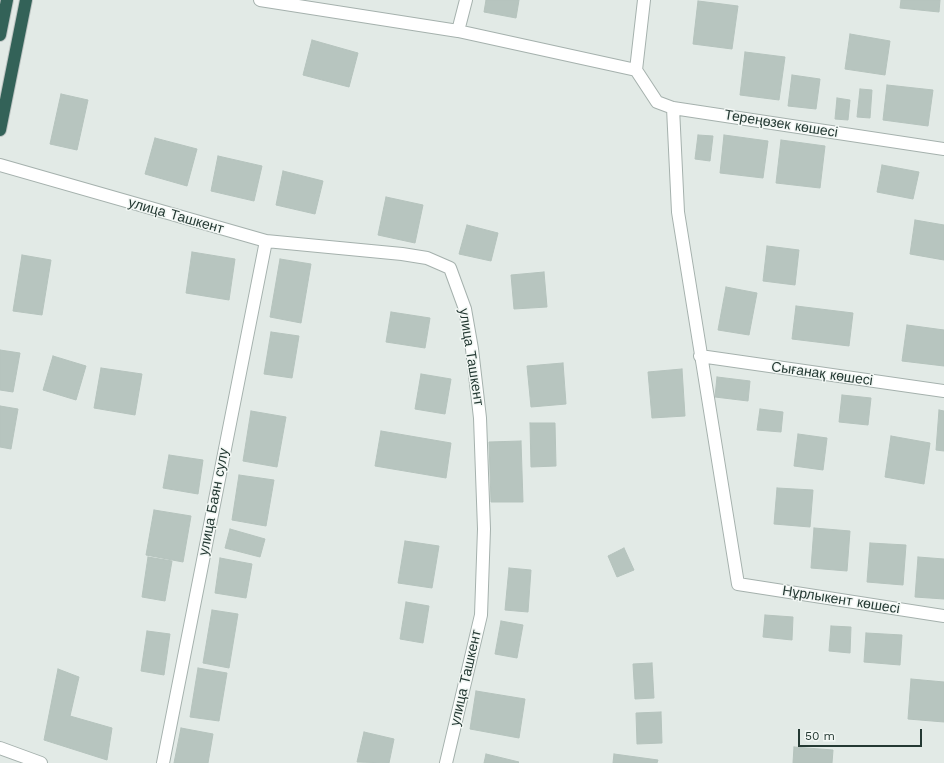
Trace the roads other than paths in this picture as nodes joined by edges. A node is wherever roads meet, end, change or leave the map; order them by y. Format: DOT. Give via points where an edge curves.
graph roads {
  1 [pos="7,0"];
  2 [pos="26,0"];
  3 [pos="260,0"];
  4 [pos="466,0"];
  5 [pos="644,0"];
  6 [pos="275,1"];
  7 [pos="458,31"];
  8 [pos="0,35"];
  9 [pos="636,70"];
  10 [pos="673,108"];
  11 [pos="0,130"];
  12 [pos="944,149"];
  13 [pos="0,165"];
  14 [pos="266,241"];
  15 [pos="700,356"];
  16 [pos="944,391"];
  17 [pos="944,616"];
  18 [pos="0,748"];
  19 [pos="41,763"];
  20 [pos="163,763"];
  21 [pos="446,763"];
  1 -- 8 [label="highway"];
  2 -- 11 [label="highway"];
  3 -- 6 [label="street"];
  4 -- 7 [label="street"];
  5 -- 9 [label="street"];
  6 -- 7 [label="street"];
  7 -- 9 [label="street"];
  9 -- 10 [label="street, Тереңөзек көшесі" via="658,102"];
  10 -- 12 [label="street, Тереңөзек көшесі"];
  10 -- 15 [label="street" via="678,212"];
  13 -- 14 [label="street, улица Ташкент"];
  14 -- 20 [label="street, улица Баян сулу"];
  14 -- 21 [label="street, улица Ташкент" via="427,258 450,268 465,309 480,418 484,529 481,615"];
  15 -- 16 [label="street, Сығанақ көшесі"];
  15 -- 17 [label="street, Нұрлыкент көшесі" via="738,584"];
  18 -- 19 [label="street"];
}
